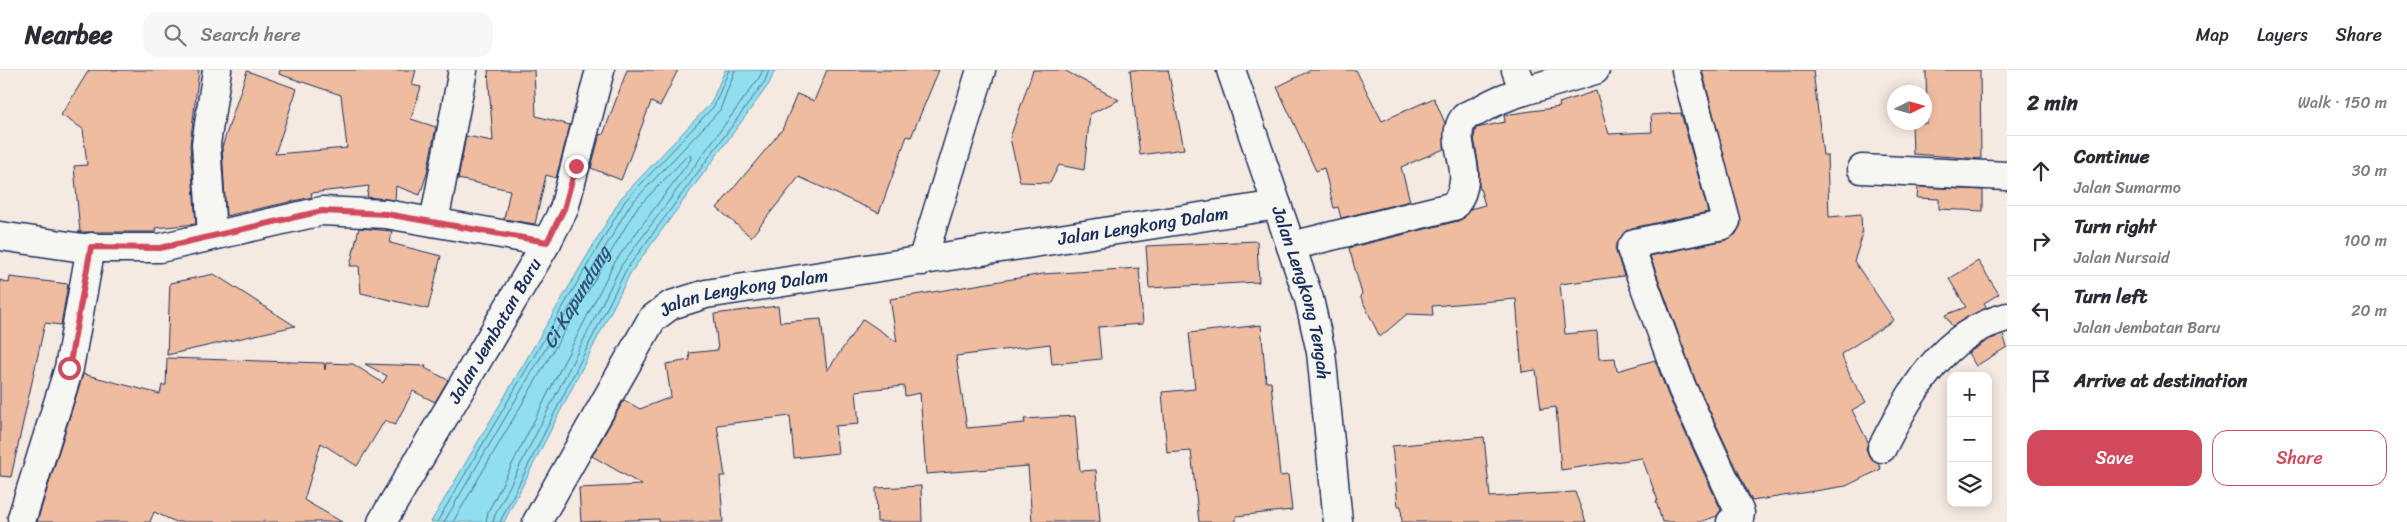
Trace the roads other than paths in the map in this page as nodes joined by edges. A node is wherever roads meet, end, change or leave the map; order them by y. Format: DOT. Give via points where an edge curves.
graph roads {
  1 [pos="217,70"];
  2 [pos="463,70"];
  3 [pos="600,70"];
  4 [pos="981,70"];
  5 [pos="1231,70"];
  6 [pos="1595,70"];
  7 [pos="1686,70"];
  8 [pos="1520,80"];
  9 [pos="1862,169"];
  10 [pos="2007,176"];
  11 [pos="1277,205"];
  12 [pos="434,222"];
  13 [pos="212,235"];
  14 [pos="0,236"];
  15 [pos="547,242"];
  16 [pos="1291,246"];
  17 [pos="91,247"];
  18 [pos="922,261"];
  19 [pos="2007,317"];
  20 [pos="1882,448"];
  21 [pos="18,517"];
  22 [pos="382,522"];
  23 [pos="537,522"];
  24 [pos="1338,522"];
  25 [pos="1731,522"];
  1 -- 13 [label="street" via="206,144"];
  2 -- 12 [label="street"];
  3 -- 15 [label="street, Jalan Jembatan Baru" via="564,209"];
  4 -- 18 [label="street"];
  5 -- 11 [label="street, Jalan Lengkong Tengah"];
  6 -- 8 [label="street"];
  7 -- 25 [label="street" via="1726,222 1635,243 1631,249 1682,388 1740,513 1739,519"];
  8 -- 16 [label="street" via="1465,116 1458,132 1465,180 1463,195 1454,206"];
  9 -- 10 [label="street"];
  11 -- 16 [label="street, Jalan Lengkong Tengah"];
  11 -- 18 [label="street, Jalan Lengkong Dalam"];
  12 -- 13 [label="street" via="386,214 322,211"];
  12 -- 15 [label="street"];
  13 -- 17 [label="street" via="160,248"];
  14 -- 17 [label="street"];
  15 -- 22 [label="street, Jalan Jembatan Baru"];
  16 -- 24 [label="street, Jalan Lengkong Tengah" via="1309,299 1321,352"];
  17 -- 21 [label="street" via="69,368"];
  18 -- 23 [label="street, Jalan Lengkong Dalam" via="706,294 671,305 652,319"];
  19 -- 20 [label="street" via="1970,332 1931,365 1905,402"];
}
